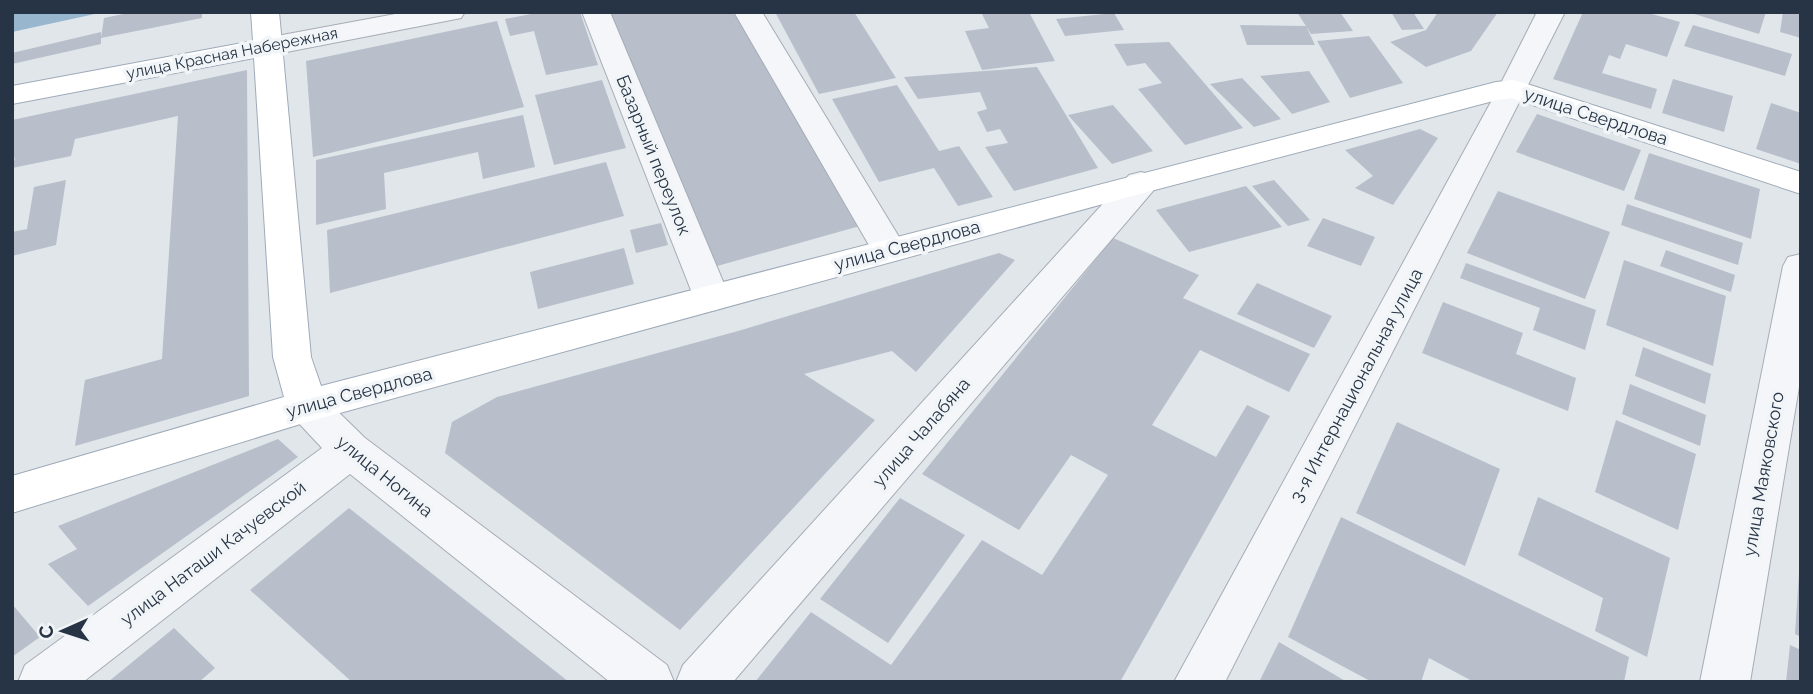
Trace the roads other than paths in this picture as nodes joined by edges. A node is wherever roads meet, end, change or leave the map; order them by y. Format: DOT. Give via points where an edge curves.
graph roads {
  1 [pos="265,12"];
  2 [pos="451,12"];
  3 [pos="596,12"];
  4 [pos="748,12"];
  5 [pos="1551,12"];
  6 [pos="266,47"];
  7 [pos="1513,89"];
  8 [pos="12,95"];
  9 [pos="1142,183"];
  10 [pos="1801,183"];
  11 [pos="889,250"];
  12 [pos="1801,266"];
  13 [pos="712,298"];
  14 [pos="307,406"];
  15 [pos="349,450"];
  16 [pos="12,495"];
  17 [pos="43,682"];
  18 [pos="649,682"];
  19 [pos="701,682"];
  20 [pos="1199,682"];
  21 [pos="1725,682"];
  1 -- 6 [label="main road, улица Ногина"];
  2 -- 6 [label="street, улица Красная Набережная"];
  3 -- 13 [label="street, Базарный переулок"];
  4 -- 11 [label="street"];
  5 -- 7 [label="street, 3-я Интернациональная улица"];
  6 -- 8 [label="main road, улица Красная Набережная"];
  6 -- 14 [label="main road, улица Ногина" via="292,357"];
  7 -- 9 [label="main road, улица Свердлова" via="1478,94"];
  7 -- 10 [label="main road, улица Свердлова"];
  7 -- 20 [label="street, 3-я Интернациональная улица"];
  9 -- 11 [label="main road, улица Свердлова"];
  9 -- 19 [label="street, улица Чалабяна"];
  11 -- 13 [label="main road, улица Свердлова"];
  12 -- 21 [label="street, улица Маяковского"];
  13 -- 14 [label="main road, улица Свердлова"];
  14 -- 15 [label="street, улица Ногина"];
  14 -- 16 [label="main road, улица Свердлова"];
  15 -- 17 [label="street, улица Наташи Качуевской"];
  15 -- 18 [label="street, улица Ногина"];
}
